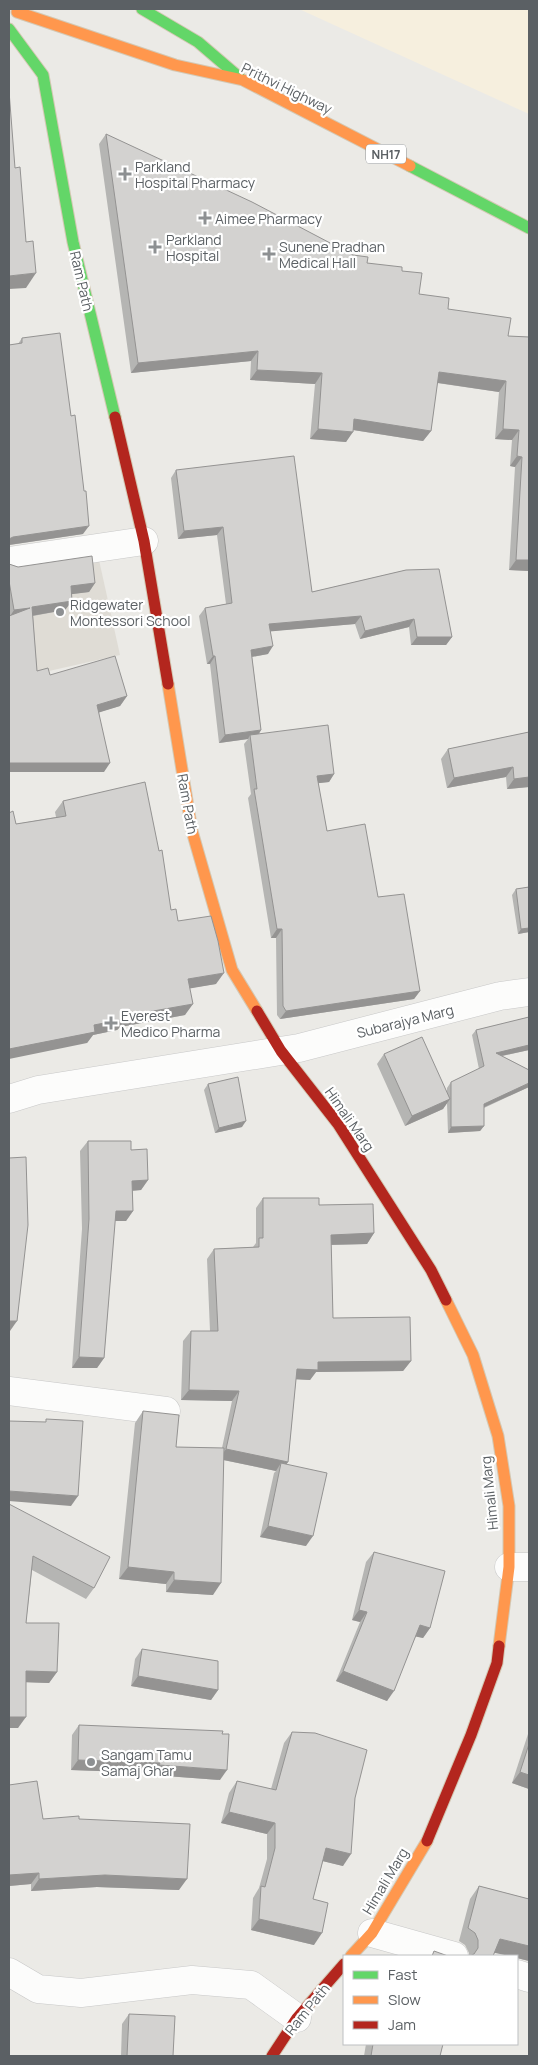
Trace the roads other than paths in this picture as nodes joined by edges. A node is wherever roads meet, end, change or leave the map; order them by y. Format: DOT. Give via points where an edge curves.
graph roads {
  1 [pos="142,9"];
  2 [pos="15,12"];
  3 [pos="9,28"];
  4 [pos="243,80"];
  5 [pos="529,228"];
  6 [pos="144,542"];
  7 [pos="9,560"];
  8 [pos="529,992"];
  9 [pos="281,1051"];
  10 [pos="10,1097"];
  11 [pos="9,1391"];
  12 [pos="166,1412"];
  13 [pos="519,1567"];
  14 [pos="372,1932"];
  15 [pos="352,1955"];
  16 [pos="451,1955"];
  17 [pos="343,1965"];
  18 [pos="9,1972"];
  19 [pos="296,2018"];
  20 [pos="272,2056"];
  1 -- 4 [label="main road" via="198,42"];
  2 -- 4 [label="main road, Prithvi Highway / NH17" via="176,65"];
  3 -- 6 [label="main road, Ram Path" via="43,75 73,242"];
  4 -- 5 [label="main road, Prithvi Highway / NH17"];
  6 -- 7 [label="street"];
  6 -- 9 [label="main road, Ram Path" via="192,831 232,970"];
  8 -- 9 [label="street, Subarajya Marg" via="500,996"];
  9 -- 10 [label="street, Subarajya Marg"];
  9 -- 13 [label="main road, Himali Marg" via="338,1124 431,1270 473,1355 498,1436"];
  11 -- 12 [label="street"];
  13 -- 14 [label="main road, Himali Marg" via="497,1663 471,1735 427,1842"];
  14 -- 15 [label="main road"];
  14 -- 16 [label="street"];
  17 -- 19 [label="main road, Ram Path"];
  18 -- 19 [label="street" via="38,1989 81,1993 192,1980 251,1985"];
  19 -- 20 [label="main road, Ram Path"];
}
